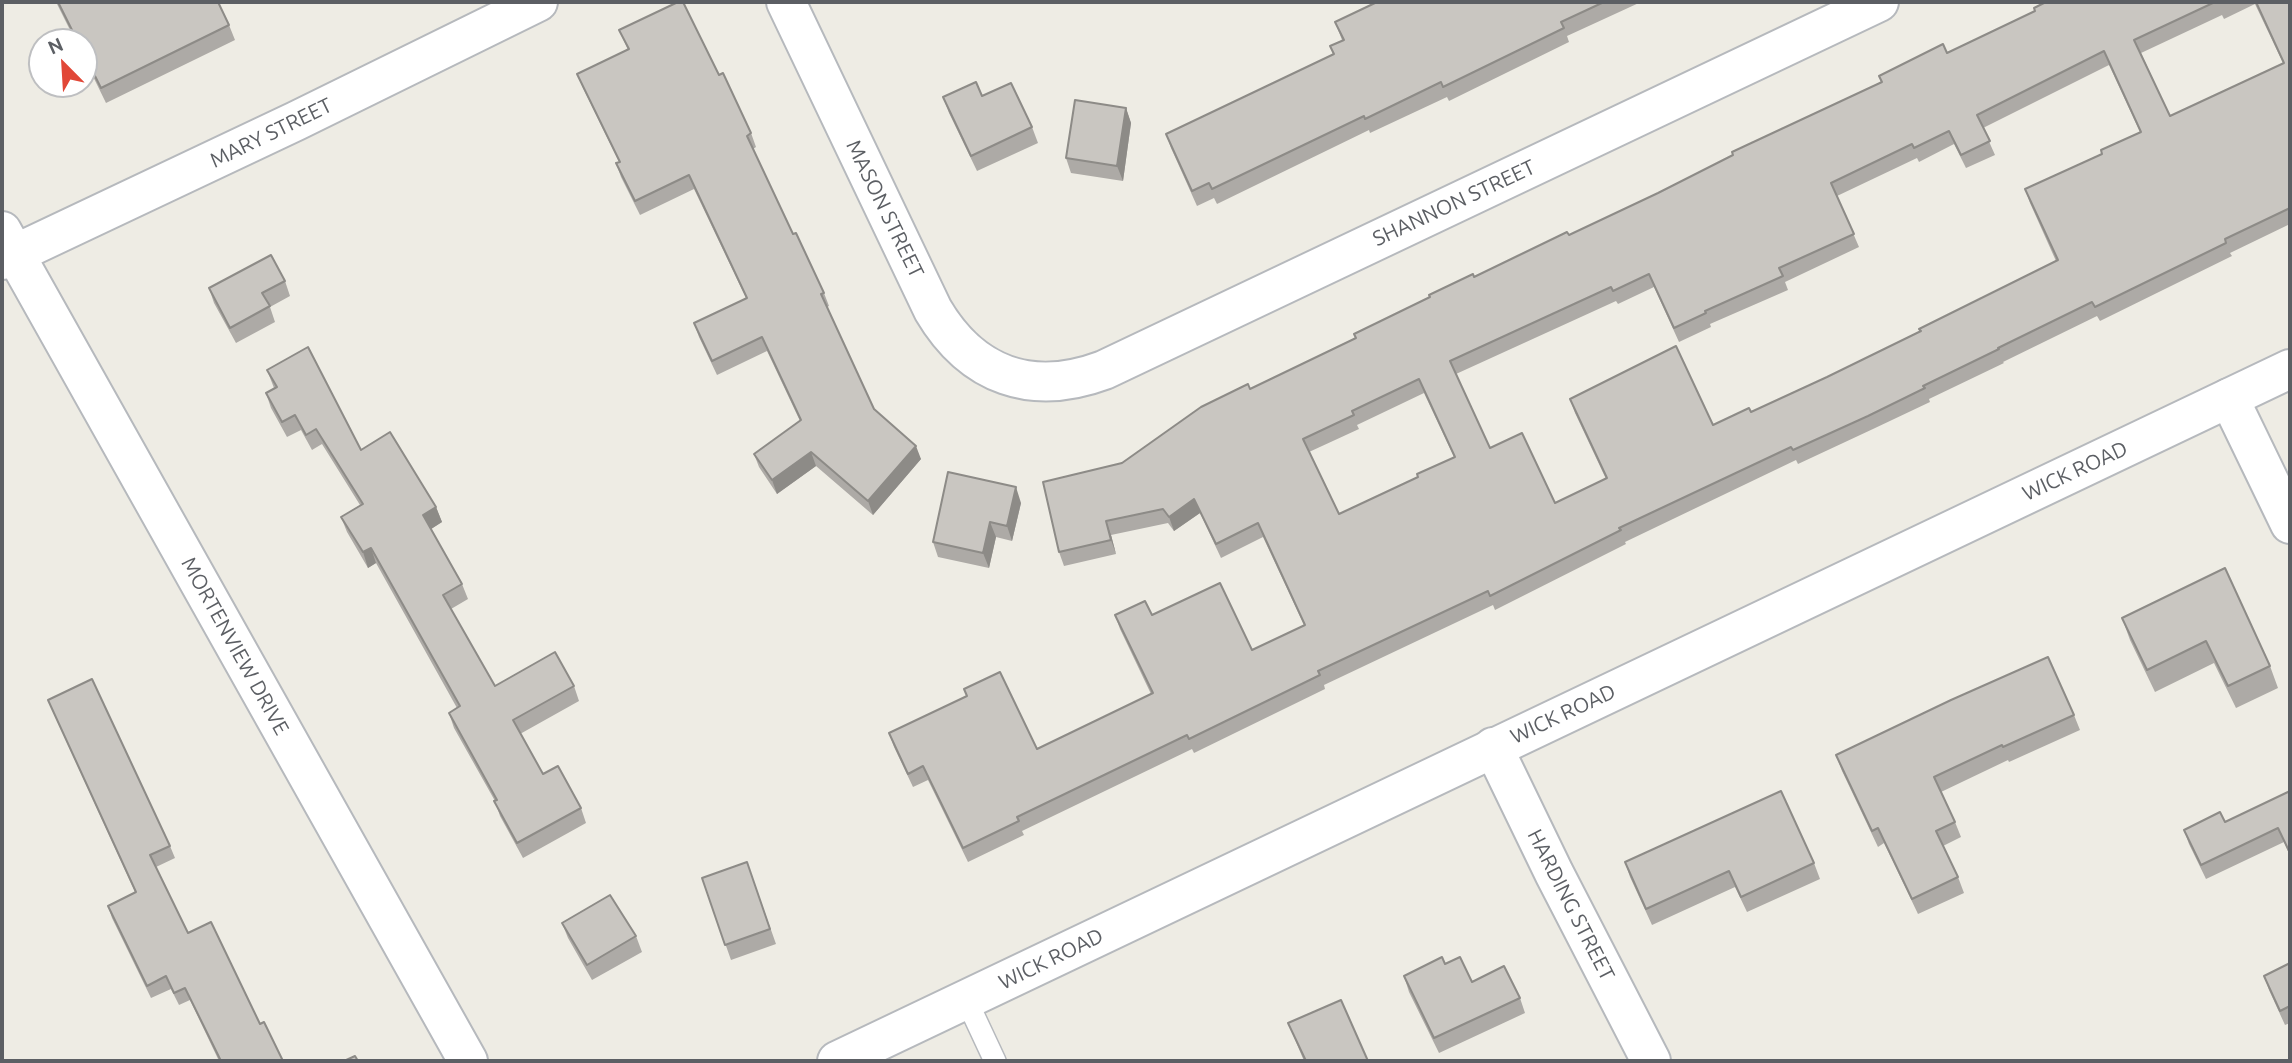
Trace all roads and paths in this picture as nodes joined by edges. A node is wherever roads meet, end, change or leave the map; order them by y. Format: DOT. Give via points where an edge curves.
graph roads {
  1 [pos="538,2"];
  2 [pos="786,2"];
  3 [pos="1879,2"];
  4 [pos="6,248"];
  5 [pos="2290,369"];
  6 [pos="1024,379"];
  7 [pos="2229,398"];
  8 [pos="2290,524"];
  9 [pos="1493,747"];
  10 [pos="966,999"];
  11 [pos="468,1061"];
  12 [pos="837,1061"];
  13 [pos="995,1061"];
  14 [pos="1651,1061"];
  1 -- 4 [label="street, MARY STREET" via="296,121"];
  2 -- 6 [label="street, MASON STREET" via="944,329 970,356 995,371"];
  3 -- 6 [label="street, SHANNON STREET" via="1104,370 1061,382"];
  4 -- 11 [label="street, MORTENVIEW DRIVE"];
  5 -- 7 [label="street, WICK ROAD"];
  7 -- 8 [label="street"];
  7 -- 9 [label="street, WICK ROAD"];
  9 -- 10 [label="street, WICK ROAD"];
  9 -- 14 [label="street, HARDING STREET"];
  10 -- 12 [label="street, WICK ROAD"];
  10 -- 13 [label="lane"];
}
